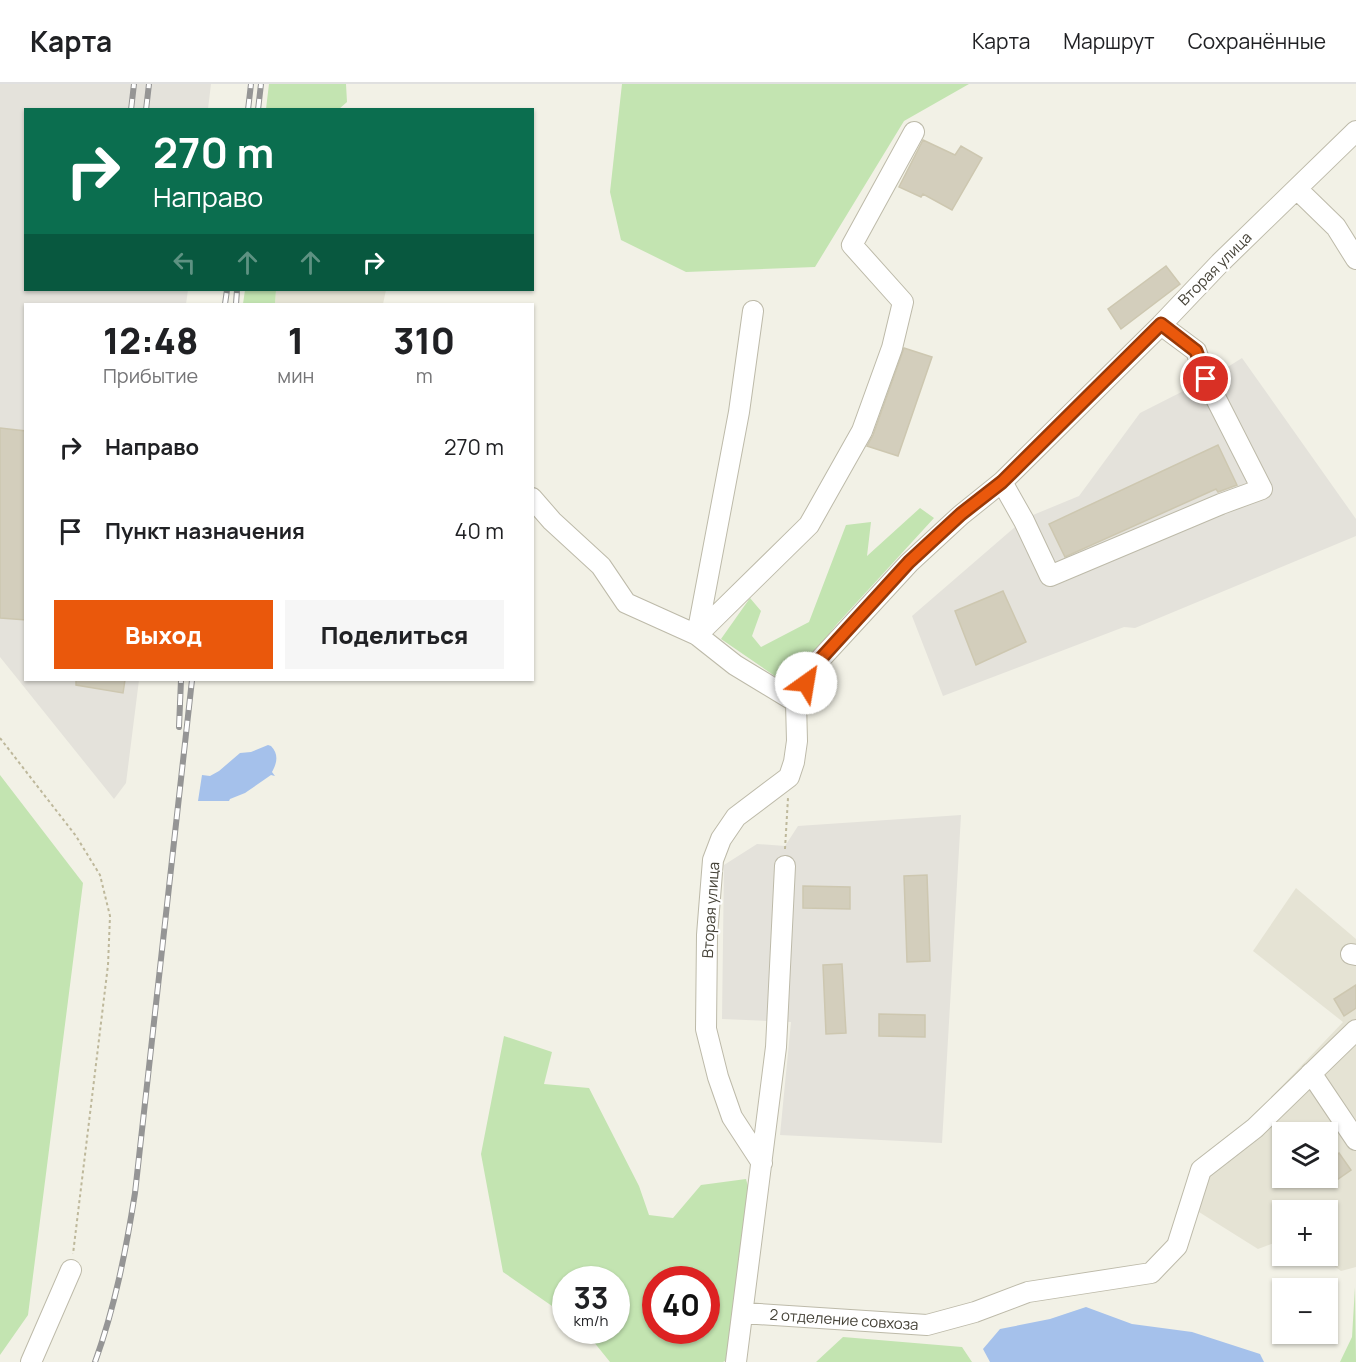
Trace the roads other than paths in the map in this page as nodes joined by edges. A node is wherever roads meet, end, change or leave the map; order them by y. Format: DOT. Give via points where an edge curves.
graph roads {
  1 [pos="1356,131"];
  2 [pos="914,132"];
  3 [pos="1297,189"];
  4 [pos="1356,259"];
  5 [pos="753,311"];
  6 [pos="1161,324"];
  7 [pos="1002,482"];
  8 [pos="534,500"];
  9 [pos="697,634"];
  10 [pos="796,702"];
  11 [pos="785,856"];
  12 [pos="1356,1030"];
  13 [pos="1311,1073"];
  14 [pos="1356,1140"];
  15 [pos="762,1163"];
  16 [pos="71,1270"];
  17 [pos="743,1313"];
  18 [pos="31,1362"];
  19 [pos="736,1362"];
  1 -- 3 [label="street, Вторая улица"];
  2 -- 9 [label="street" via="852,245 903,302 892,348 862,431 809,525"];
  3 -- 4 [label="street" via="1336,227"];
  3 -- 6 [label="street, Вторая улица"];
  5 -- 9 [label="street" via="739,412"];
  6 -- 7 [label="street, Вторая улица"];
  6 -- 7 [label="street" via="1196,351 1206,379 1262,489 1050,576"];
  7 -- 10 [label="street, Вторая улица" via="909,562 815,665"];
  8 -- 9 [label="street" via="601,566 626,603"];
  9 -- 10 [label="street" via="735,665"];
  10 -- 15 [label="street, Вторая улица" via="797,741 789,777 736,817 721,839 713,860 707,935 706,1029 732,1117"];
  11 -- 15 [label="street" via="776,1047"];
  12 -- 13 [label="street, 2 отделение совхоза"];
  13 -- 14 [label="street"];
  13 -- 17 [label="street, 2 отделение совхоза" via="1255,1128 1201,1170 1177,1246 1151,1273 1028,1292 927,1325"];
  15 -- 17 [label="street"];
  16 -- 18 [label="street"];
  17 -- 19 [label="street"];
}
